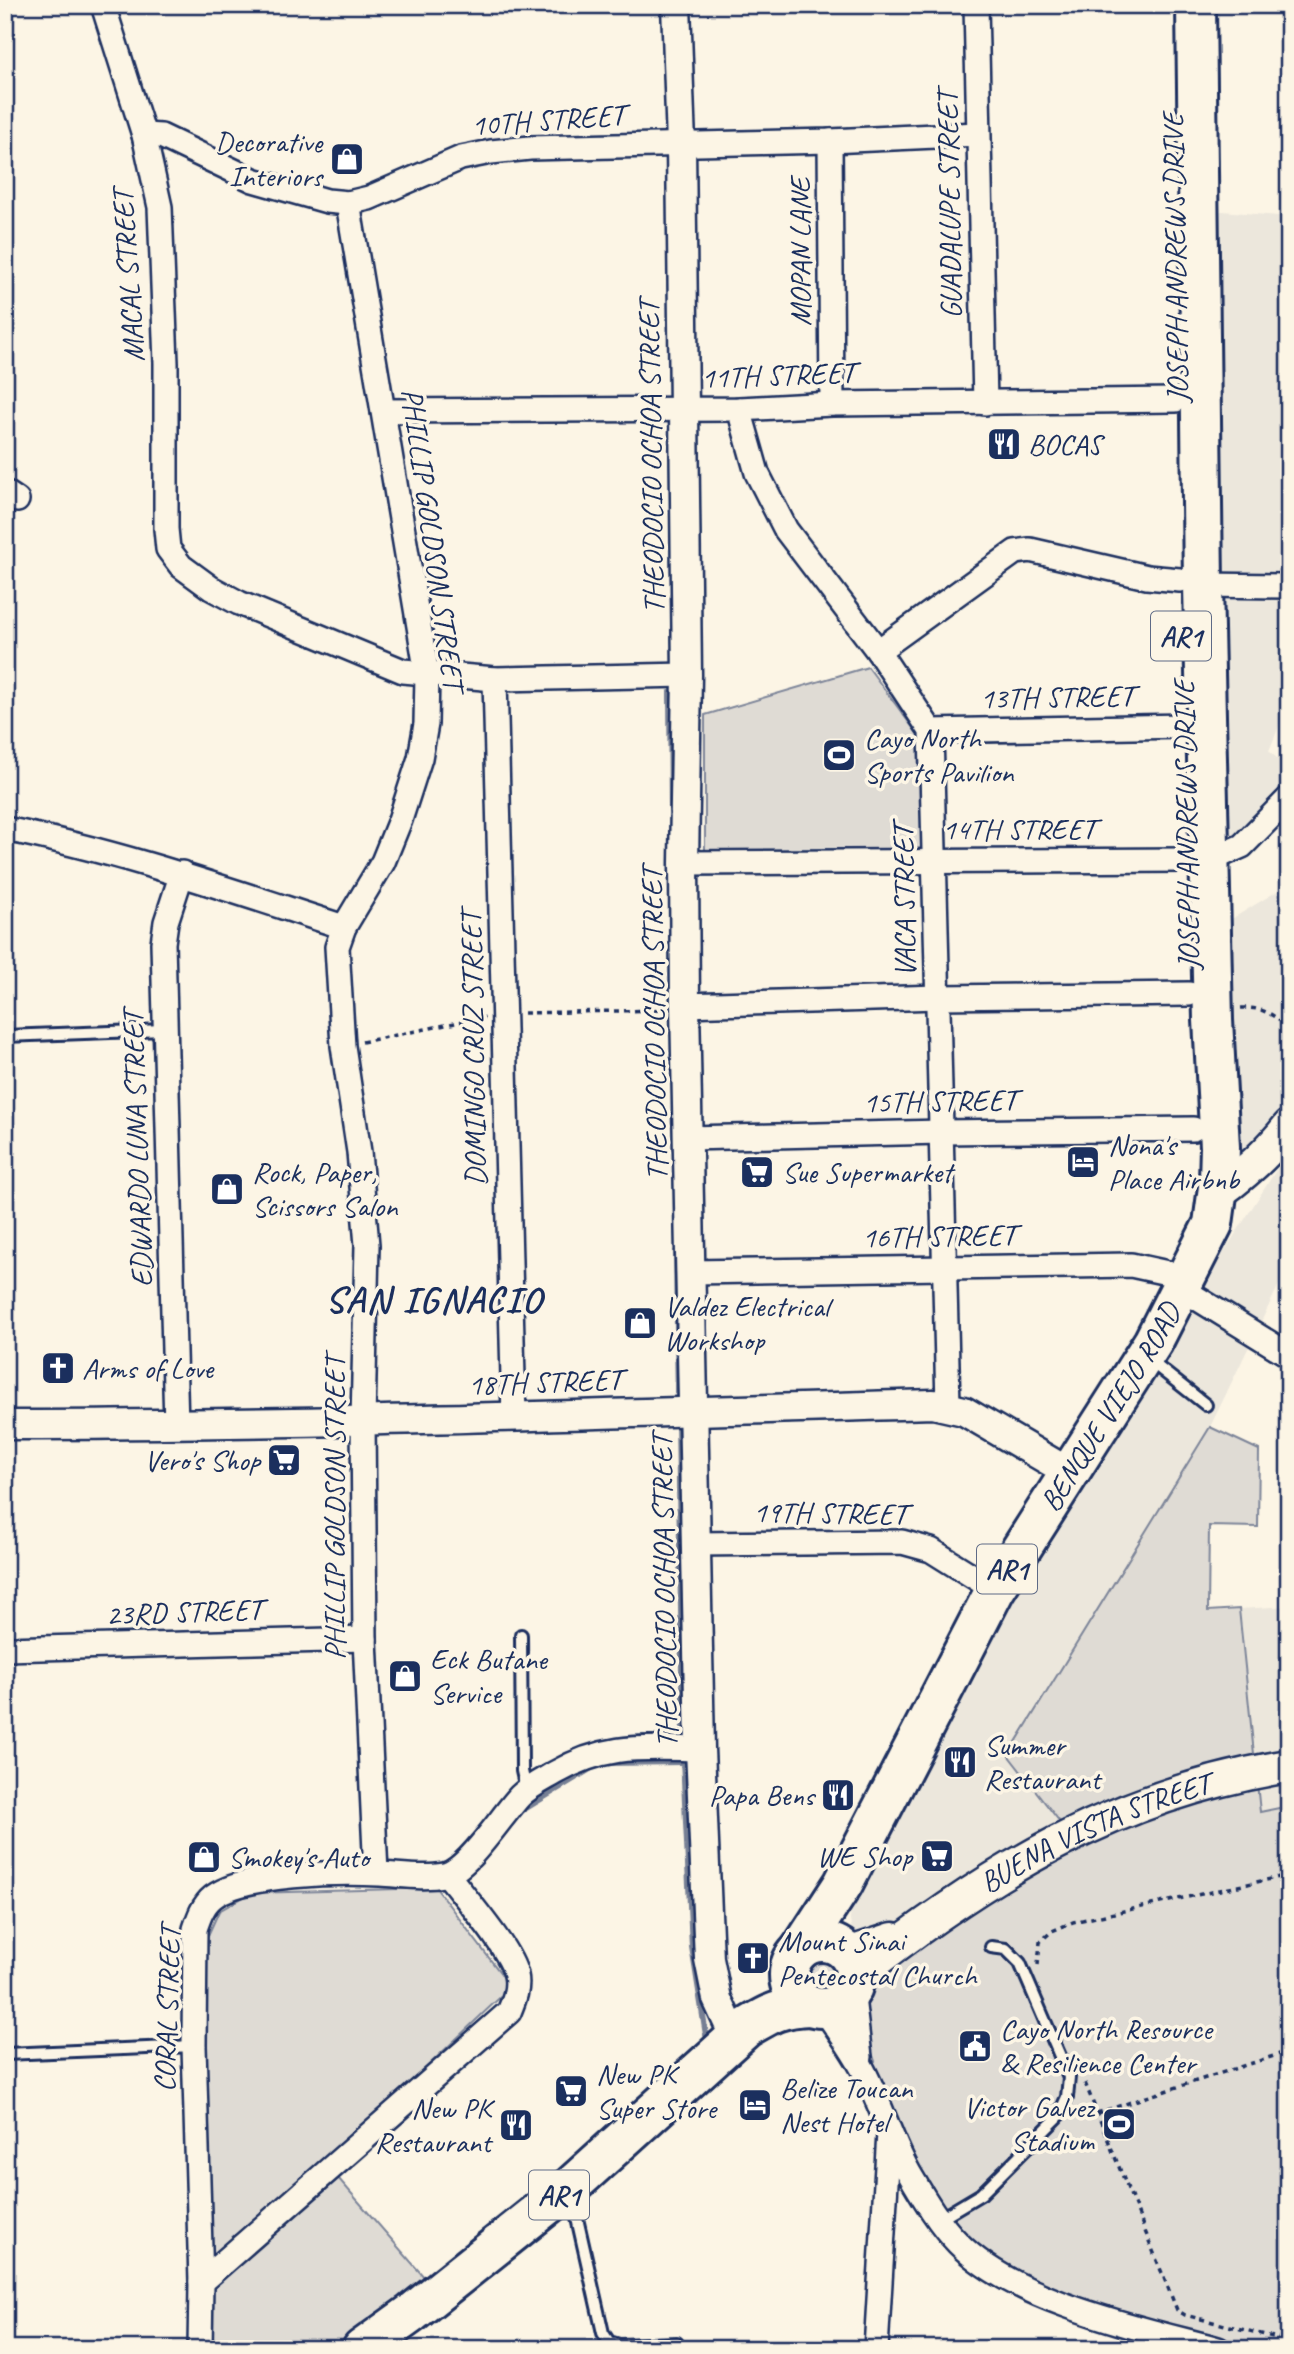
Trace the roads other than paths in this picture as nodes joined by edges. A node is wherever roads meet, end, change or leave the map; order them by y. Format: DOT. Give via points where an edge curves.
graph roads {
  1 [pos="103,5"];
  2 [pos="676,5"];
  3 [pos="976,5"];
  4 [pos="1172,5"];
  5 [pos="1196,5"];
  6 [pos="978,134"];
  7 [pos="144,135"];
  8 [pos="830,141"];
  9 [pos="681,144"];
  10 [pos="348,203"];
  11 [pos="1176,400"];
  12 [pos="985,403"];
  13 [pos="832,404"];
  14 [pos="682,409"];
  15 [pos="738,409"];
  16 [pos="383,411"];
  17 [pos="1192,583"];
  18 [pos="1289,586"];
  19 [pos="877,651"];
  20 [pos="426,674"];
  21 [pos="687,675"];
  22 [pos="495,679"];
  23 [pos="1184,726"];
  24 [pos="931,731"];
  25 [pos="1289,798"];
  26 [pos="5,830"];
  27 [pos="1198,860"];
  28 [pos="933,861"];
  29 [pos="684,863"];
  30 [pos="182,873"];
  31 [pos="344,928"];
  32 [pos="1189,995"];
  33 [pos="938,997"];
  34 [pos="685,1005"];
  35 [pos="164,1030"];
  36 [pos="5,1036"];
  37 [pos="1289,1126"];
  38 [pos="1193,1129"];
  39 [pos="942,1132"];
  40 [pos="688,1138"];
  41 [pos="1218,1193"];
  42 [pos="944,1267"];
  43 [pos="691,1272"];
  44 [pos="1186,1278"];
  45 [pos="1289,1355"];
  46 [pos="1144,1356"];
  47 [pos="948,1405"];
  48 [pos="1206,1405"];
  49 [pos="694,1411"];
  50 [pos="514,1417"];
  51 [pos="363,1421"];
  52 [pos="5,1425"];
  53 [pos="176,1425"];
  54 [pos="1070,1473"];
  55 [pos="694,1544"];
  56 [pos="995,1590"];
  57 [pos="521,1635"];
  58 [pos="365,1639"];
  59 [pos="5,1649"];
  60 [pos="699,1749"];
  61 [pos="1289,1766"];
  62 [pos="527,1791"];
  63 [pos="376,1873"];
  64 [pos="448,1875"];
  65 [pos="843,1884"];
  66 [pos="991,1947"];
  67 [pos="797,1954"];
  68 [pos="838,1980"];
  69 [pos="740,2033"];
  70 [pos="194,2046"];
  71 [pos="5,2054"];
  72 [pos="862,2067"];
  73 [pos="889,2133"];
  74 [pos="570,2186"];
  75 [pos="939,2218"];
  76 [pos="201,2282"];
  77 [pos="677,2343"];
  78 [pos="200,2349"];
  79 [pos="362,2349"];
  80 [pos="876,2349"];
  81 [pos="1218,2349"];
  1 -- 7 [label="street, MACAL STREET"];
  2 -- 9 [label="street, THEODOCIO OCHOA STREET"];
  3 -- 6 [label="street, GUADALUPE STREET"];
  4 -- 11 [label="highway, JOSEPH ANDREWS DRIVE / AR1"];
  5 -- 17 [label="highway, JOSEPH ANDREWS DRIVE / AR1"];
  6 -- 8 [label="street, 10TH STREET"];
  6 -- 12 [label="street, GUADALUPE STREET"];
  7 -- 10 [label="street, 10TH STREET" via="161,136 253,180"];
  7 -- 20 [label="street, MACAL STREET" via="162,238 168,549 181,566 239,603 403,671"];
  8 -- 9 [label="street, 10TH STREET"];
  8 -- 13 [label="street, MOPAN LANE"];
  9 -- 10 [label="street, 10TH STREET" via="491,152 461,158"];
  9 -- 14 [label="street, THEODOCIO OCHOA STREET"];
  10 -- 16 [label="street, PHILLIP GOLDSON STREET"];
  11 -- 12 [label="street, 11TH STREET"];
  11 -- 17 [label="highway, JOSEPH ANDREWS DRIVE / AR1"];
  12 -- 13 [label="street, 11TH STREET"];
  13 -- 15 [label="street, 11TH STREET"];
  14 -- 15 [label="street, 11TH STREET"];
  14 -- 16 [label="street, 11TH STREET"];
  14 -- 21 [label="street, THEODOCIO OCHOA STREET"];
  15 -- 19 [label="street" via="757,473 786,530"];
  16 -- 20 [label="street, PHILLIP GOLDSON STREET"];
  17 -- 18 [label="street"];
  17 -- 19 [label="street" via="1030,550 1015,552"];
  17 -- 23 [label="highway, JOSEPH ANDREWS DRIVE / AR1"];
  17 -- 27 [label="highway, JOSEPH ANDREWS DRIVE / AR1"];
  19 -- 24 [label="street"];
  20 -- 22 [label="street"];
  20 -- 31 [label="street, PHILLIP GOLDSON STREET" via="426,724 420,758 400,820 383,862"];
  21 -- 22 [label="street"];
  21 -- 29 [label="street, THEODOCIO OCHOA STREET"];
  22 -- 50 [label="street, DOMINGO CRUZ STREET"];
  23 -- 24 [label="street, 13TH STREET"];
  23 -- 27 [label="highway, JOSEPH ANDREWS DRIVE / AR1"];
  24 -- 28 [label="street, VACA STREET"];
  25 -- 27 [label="street" via="1242,846"];
  26 -- 30 [label="street" via="79,844"];
  27 -- 28 [label="street, 14TH STREET"];
  27 -- 32 [label="highway, JOSEPH ANDREWS DRIVE / AR1"];
  27 -- 41 [label="highway, JOSEPH ANDREWS DRIVE / AR1" via="1213,1020"];
  28 -- 29 [label="street, 14TH STREET"];
  28 -- 33 [label="street, VACA STREET"];
  29 -- 34 [label="street, THEODOCIO OCHOA STREET"];
  30 -- 31 [label="street"];
  30 -- 35 [label="street, EDWARDO LUNA STREET" via="163,943"];
  31 -- 51 [label="street, PHILLIP GOLDSON STREET" via="337,947 343,1045 367,1245"];
  32 -- 33 [label="street"];
  32 -- 38 [label="highway, JOSEPH ANDREWS DRIVE / AR1"];
  33 -- 34 [label="street"];
  33 -- 39 [label="street, VACA STREET"];
  34 -- 40 [label="street, THEODOCIO OCHOA STREET"];
  35 -- 36 [label="lane"];
  35 -- 53 [label="street, EDWARDO LUNA STREET"];
  37 -- 41 [label="main road" via="1266,1155"];
  38 -- 39 [label="street, 15TH STREET"];
  38 -- 44 [label="highway, JOSEPH ANDREWS DRIVE / AR1" via="1196,1196"];
  39 -- 40 [label="street, 15TH STREET"];
  39 -- 42 [label="street, VACA STREET"];
  40 -- 43 [label="street, THEODOCIO OCHOA STREET"];
  41 -- 44 [label="highway, BENQUE VIEJO ROAD / AR1" via="1213,1224"];
  42 -- 43 [label="street, 16TH STREET"];
  42 -- 44 [label="street, 16TH STREET" via="1131,1265"];
  42 -- 47 [label="street, VACA STREET"];
  43 -- 49 [label="street, THEODOCIO OCHOA STREET"];
  44 -- 45 [label="street, 16TH STREET" via="1195,1297"];
  44 -- 46 [label="highway, BENQUE VIEJO ROAD / AR1"];
  46 -- 48 [label="lane"];
  46 -- 54 [label="highway, BENQUE VIEJO ROAD / AR1"];
  47 -- 49 [label="street, 18TH STREET"];
  47 -- 54 [label="street, 18TH STREET"];
  49 -- 50 [label="street, 18TH STREET"];
  49 -- 55 [label="street, THEODOCIO OCHOA STREET"];
  50 -- 51 [label="street, 18TH STREET"];
  51 -- 53 [label="street, 18TH STREET"];
  51 -- 58 [label="street, PHILLIP GOLDSON STREET"];
  52 -- 53 [label="street, 18TH STREET"];
  54 -- 56 [label="highway, BENQUE VIEJO ROAD / AR1"];
  55 -- 56 [label="street, 19TH STREET" via="910,1543 931,1550"];
  55 -- 60 [label="street, THEODOCIO OCHOA STREET"];
  56 -- 65 [label="highway, BENQUE VIEJO ROAD / AR1"];
  57 -- 62 [label="lane" via="522,1771"];
  58 -- 59 [label="street, 23RD STREET"];
  58 -- 63 [label="street, PHILLIP GOLDSON STREET"];
  60 -- 62 [label="street" via="617,1749 591,1755"];
  60 -- 69 [label="street, THEODOCIO OCHOA STREET" via="709,1959 717,1999"];
  61 -- 68 [label="main road, BUENA VISTA STREET" via="1203,1784 1084,1828 1019,1861"];
  62 -- 64 [label="street" via="464,1864"];
  63 -- 64 [label="street, CORAL STREET"];
  63 -- 70 [label="street, CORAL STREET" via="277,1877 228,1888 212,1898 195,1929"];
  64 -- 76 [label="street" via="508,1955 516,1975 516,1996 509,2012"];
  65 -- 67 [label="highway, BENQUE VIEJO ROAD / AR1"];
  65 -- 68 [label="highway, BENQUE VIEJO ROAD / AR1"];
  66 -- 75 [label="lane" via="1006,1949 1020,1963 1069,2077 1067,2097 1058,2116 981,2194"];
  67 -- 68 [label="highway" via="820,1942 831,1943"];
  67 -- 68 [label="highway" via="789,1972 790,1986 798,1998"];
  67 -- 69 [label="highway, AR1"];
  68 -- 69 [label="highway, AR1"];
  68 -- 72 [label="street"];
  68 -- 72 [label="street"];
  69 -- 74 [label="highway, AR1"];
  70 -- 71 [label="lane"];
  70 -- 76 [label="street, CORAL STREET"];
  72 -- 73 [label="street"];
  73 -- 75 [label="street"];
  73 -- 80 [label="street"];
  74 -- 77 [label="lane" via="603,2333 609,2342"];
  74 -- 79 [label="highway, AR1"];
  75 -- 81 [label="street" via="958,2244 987,2266 1041,2295"];
  76 -- 78 [label="street, CORAL STREET"];
}
